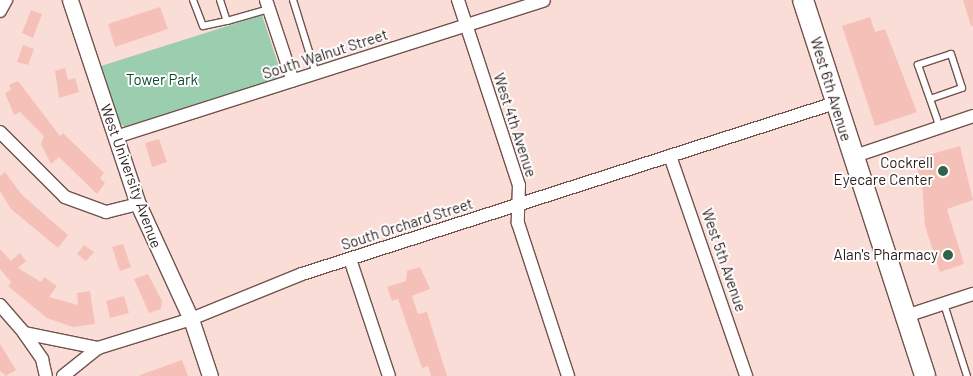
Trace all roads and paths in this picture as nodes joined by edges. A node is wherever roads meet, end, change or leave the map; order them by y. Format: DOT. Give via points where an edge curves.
graph roads {
  1 [pos="6,0"];
  2 [pos="70,0"];
  3 [pos="193,0"];
  4 [pos="220,0"];
  5 [pos="293,0"];
  6 [pos="458,0"];
  7 [pos="544,0"];
  8 [pos="804,0"];
  9 [pos="267,5"];
  10 [pos="0,11"];
  11 [pos="227,21"];
  12 [pos="466,25"];
  13 [pos="316,74"];
  14 [pos="293,82"];
  15 [pos="930,99"];
  16 [pos="835,103"];
  17 [pos="973,116"];
  18 [pos="939,127"];
  19 [pos="0,132"];
  20 [pos="116,137"];
  21 [pos="670,156"];
  22 [pos="852,157"];
  23 [pos="138,204"];
  24 [pos="516,206"];
  25 [pos="350,259"];
  26 [pos="973,294"];
  27 [pos="944,304"];
  28 [pos="0,305"];
  29 [pos="906,316"];
  30 [pos="191,319"];
  31 [pos="24,333"];
  32 [pos="98,348"];
  33 [pos="46,376"];
  34 [pos="63,376"];
  35 [pos="210,376"];
  36 [pos="389,376"];
  37 [pos="568,376"];
  38 [pos="746,376"];
  39 [pos="926,376"];
  40 [pos="967,376"];
  1 -- 10 [label="street"];
  2 -- 20 [label="street, West University Avenue"];
  3 -- 11 [label="lane" via="202,26"];
  4 -- 11 [label="lane"];
  5 -- 13 [label="lane"];
  6 -- 12 [label="street, West 4th Avenue"];
  7 -- 12 [label="street, South Walnut Street"];
  8 -- 16 [label="highway, West 6th Avenue"];
  9 -- 11 [label="lane"];
  9 -- 14 [label="street"];
  12 -- 13 [label="street, South Walnut Street"];
  12 -- 24 [label="street, West 4th Avenue" via="519,185"];
  13 -- 14 [label="street, South Walnut Street"];
  14 -- 20 [label="street, South Walnut Street"];
  15 -- 15 [label="lane" via="918,65 951,54 962,88"];
  15 -- 18 [label="lane"];
  16 -- 21 [label="street, South Orchard Street"];
  16 -- 22 [label="highway, West 6th Avenue"];
  17 -- 18 [label="street"];
  18 -- 22 [label="street"];
  19 -- 23 [label="street" via="65,197 106,212"];
  20 -- 23 [label="street, West University Avenue"];
  21 -- 24 [label="street, South Orchard Street"];
  21 -- 38 [label="street, West 5th Avenue"];
  22 -- 29 [label="highway, West 6th Avenue"];
  23 -- 30 [label="street, West University Avenue"];
  24 -- 25 [label="street, South Orchard Street"];
  24 -- 37 [label="street, West 4th Avenue"];
  25 -- 30 [label="street, South Orchard Street"];
  25 -- 36 [label="street"];
  26 -- 27 [label="street"];
  27 -- 29 [label="street"];
  27 -- 40 [label="lane"];
  28 -- 31 [label="street"];
  29 -- 39 [label="highway, West 6th Avenue"];
  30 -- 32 [label="street, South Orchard Street"];
  30 -- 35 [label="street, West University Avenue"];
  31 -- 32 [label="street, South Orchard Street"];
  31 -- 33 [label="street" via="42,359"];
  32 -- 34 [label="street"];
}
